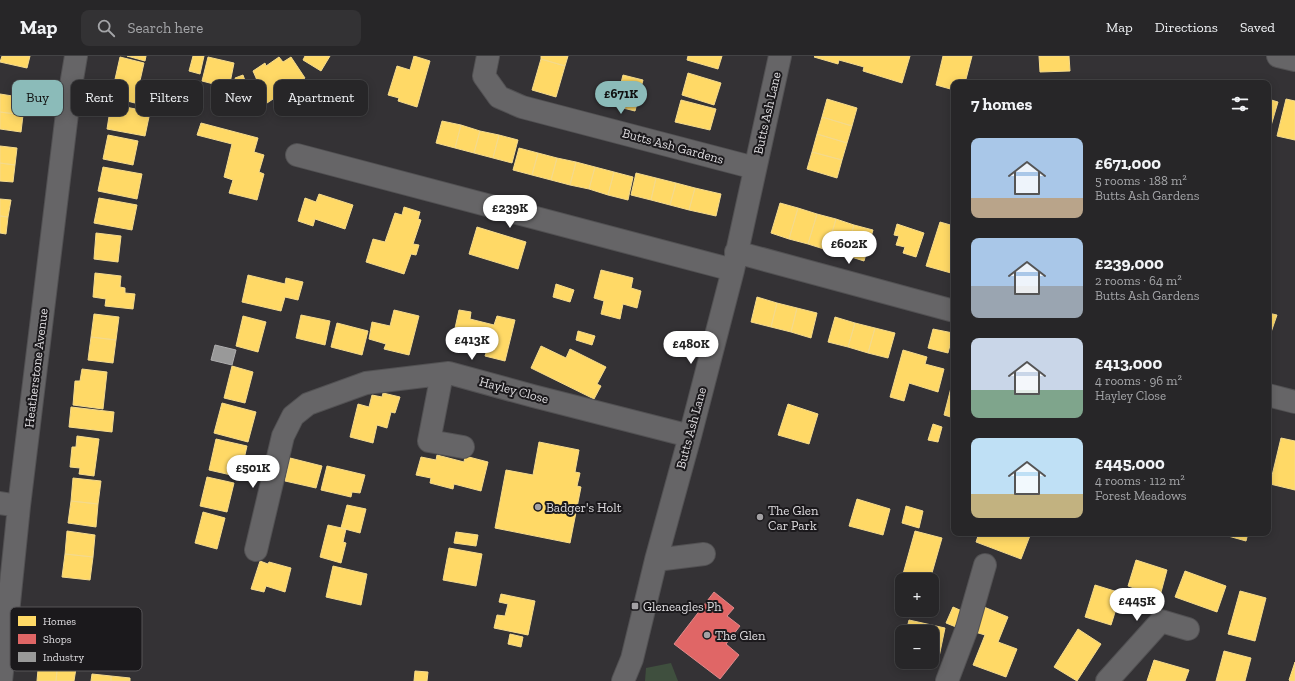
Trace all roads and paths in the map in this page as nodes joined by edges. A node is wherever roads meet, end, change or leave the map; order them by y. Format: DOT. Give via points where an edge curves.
graph roads {
  1 [pos="76,56"];
  2 [pos="488,56"];
  3 [pos="780,56"];
  4 [pos="1278,56"];
  5 [pos="1295,60"];
  6 [pos="297,155"];
  7 [pos="755,168"];
  8 [pos="734,261"];
  9 [pos="951,310"];
  10 [pos="442,374"];
  11 [pos="1271,396"];
  12 [pos="1295,402"];
  13 [pos="690,436"];
  14 [pos="463,447"];
  15 [pos="9,505"];
  16 [pos="256,550"];
  17 [pos="704,554"];
  18 [pos="656,560"];
  19 [pos="985,565"];
  20 [pos="1188,629"];
  21 [pos="1,681"];
  22 [pos="623,681"];
  23 [pos="947,681"];
  24 [pos="1107,681"];
  1 -- 15 [label="street, Heatherstone Avenue"];
  2 -- 7 [label="street, Butts Ash Gardens" via="484,76 499,97 522,107"];
  3 -- 7 [label="street, Butts Ash Lane"];
  4 -- 5 [label="street"];
  6 -- 8 [label="street"];
  7 -- 8 [label="street, Butts Ash Lane"];
  8 -- 9 [label="street"];
  8 -- 13 [label="street, Butts Ash Lane"];
  10 -- 13 [label="street, Hayley Close" via="449,373"];
  10 -- 14 [label="street" via="429,441"];
  10 -- 16 [label="street, Hayley Close" via="366,384 308,404 293,416 283,436"];
  11 -- 12 [label="street"];
  13 -- 18 [label="street, Butts Ash Lane"];
  15 -- 21 [label="street, Heatherstone Avenue"];
  17 -- 18 [label="street"];
  18 -- 22 [label="street, Butts Ash Lane" via="632,658"];
  19 -- 23 [label="street" via="967,628"];
  20 -- 24 [label="street" via="1161,621"];
}
